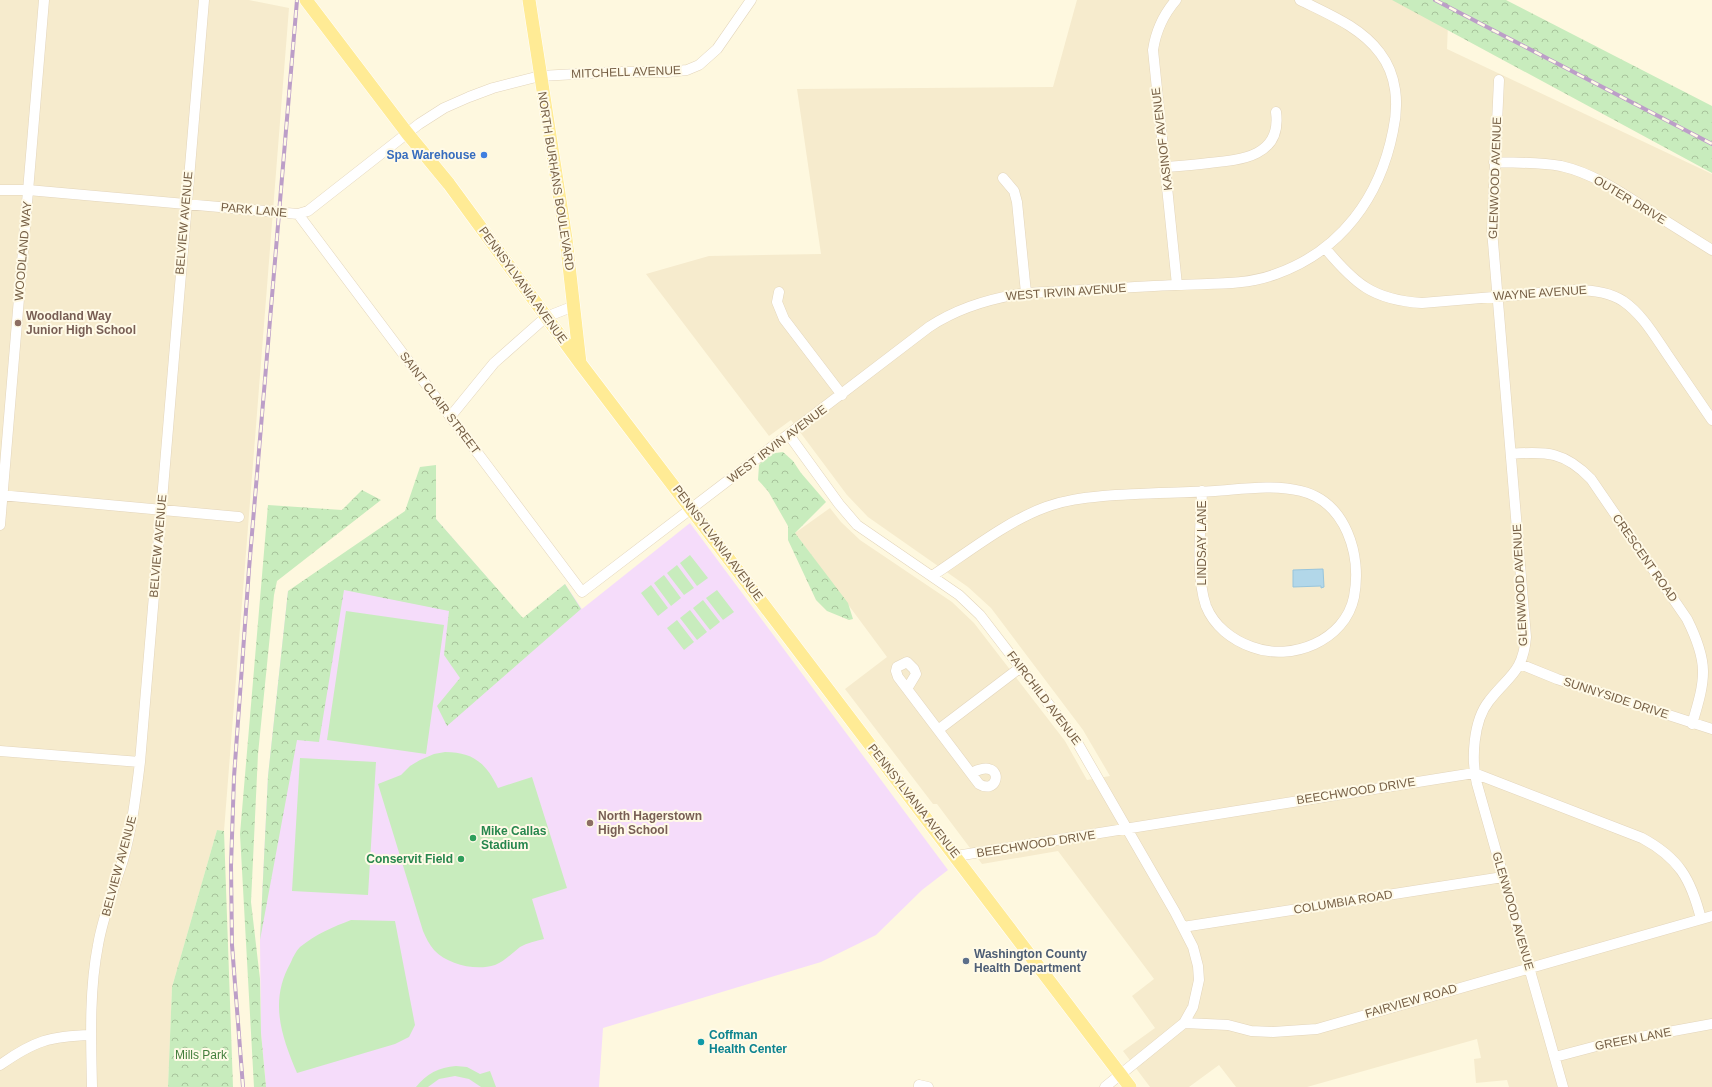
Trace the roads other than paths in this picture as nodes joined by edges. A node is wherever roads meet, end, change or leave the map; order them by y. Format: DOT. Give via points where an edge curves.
graph roads {
  1 [pos="44,0"];
  2 [pos="204,0"];
  3 [pos="306,0"];
  4 [pos="529,0"];
  5 [pos="751,0"];
  6 [pos="1176,0"];
  7 [pos="1300,0"];
  8 [pos="540,76"];
  9 [pos="1499,80"];
  10 [pos="1276,112"];
  11 [pos="407,133"];
  12 [pos="1494,162"];
  13 [pos="1166,167"];
  14 [pos="1003,178"];
  15 [pos="0,190"];
  16 [pos="28,190"];
  17 [pos="186,205"];
  18 [pos="298,214"];
  19 [pos="1325,248"];
  20 [pos="1712,250"];
  21 [pos="1177,285"];
  22 [pos="779,292"];
  23 [pos="1026,293"];
  24 [pos="1498,296"];
  25 [pos="574,306"];
  26 [pos="546,317"];
  27 [pos="580,363"];
  28 [pos="842,395"];
  29 [pos="450,417"];
  30 [pos="1712,420"];
  31 [pos="789,435"];
  32 [pos="1511,454"];
  33 [pos="1202,491"];
  34 [pos="1,496"];
  35 [pos="692,508"];
  36 [pos="161,509"];
  37 [pos="239,516"];
  38 [pos="0,525"];
  39 [pos="932,576"];
  40 [pos="582,592"];
  41 [pos="1520,664"];
  42 [pos="1021,667"];
  43 [pos="906,689"];
  44 [pos="1692,724"];
  45 [pos="1712,729"];
  46 [pos="938,730"];
  47 [pos="0,751"];
  48 [pos="140,762"];
  49 [pos="971,773"];
  50 [pos="1474,773"];
  51 [pos="1127,829"];
  52 [pos="956,856"];
  53 [pos="1503,877"];
  54 [pos="1712,916"];
  55 [pos="1701,919"];
  56 [pos="1183,927"];
  57 [pos="1529,968"];
  58 [pos="1184,1023"];
  59 [pos="1712,1024"];
  60 [pos="91,1035"];
  61 [pos="1555,1056"];
  62 [pos="0,1065"];
  63 [pos="1121,1074"];
  64 [pos="92,1087"];
  65 [pos="919,1087"];
  66 [pos="928,1087"];
  67 [pos="1105,1087"];
  68 [pos="1130,1087"];
  69 [pos="1563,1087"];
  1 -- 16 [label="street, WOODLAND WAY"];
  2 -- 17 [label="street, BELVIEW AVENUE"];
  3 -- 11 [label="main road, PENNSYLVANIA AVENUE"];
  4 -- 8 [label="main road, NORTH BURHANS BOULEVARD"];
  5 -- 8 [label="street, MITCHELL AVENUE" via="717,49 699,65 687,70"];
  6 -- 13 [label="street, KASINOF AVENUE" via="1159,25 1153,50"];
  7 -- 19 [label="street, WEST IRVIN AVENUE" via="1371,41 1381,53 1394,81 1394,125 1387,159 1379,180 1357,214"];
  8 -- 11 [label="street, PARK LANE" via="469,97 444,108"];
  8 -- 25 [label="main road, NORTH BURHANS BOULEVARD"];
  9 -- 12 [label="street, GLENWOOD AVENUE"];
  10 -- 13 [label="street" via="1276,132 1271,142 1252,156 1238,160"];
  11 -- 18 [label="street, PARK LANE" via="308,210"];
  11 -- 26 [label="main road, PENNSYLVANIA AVENUE" via="449,184"];
  12 -- 20 [label="street, OUTER DRIVE" via="1560,166 1598,179"];
  12 -- 24 [label="street, GLENWOOD AVENUE" via="1492,230"];
  13 -- 21 [label="street, KASINOF AVENUE"];
  14 -- 23 [label="street" via="1014,191 1018,202"];
  15 -- 16 [label="street, PARK LANE"];
  16 -- 17 [label="street, PARK LANE"];
  16 -- 34 [label="street, WOODLAND WAY"];
  17 -- 18 [label="street, PARK LANE"];
  17 -- 36 [label="street, BELVIEW AVENUE"];
  18 -- 29 [label="street, SAINT CLAIR STREET"];
  19 -- 21 [label="street, WEST IRVIN AVENUE" via="1291,268 1261,279 1221,284"];
  19 -- 24 [label="street, WAYNE AVENUE" via="1356,281 1370,291 1387,298 1422,303"];
  21 -- 23 [label="street, WEST IRVIN AVENUE"];
  22 -- 28 [label="street" via="777,302 784,318"];
  23 -- 28 [label="street, WEST IRVIN AVENUE" via="977,303 942,319"];
  24 -- 30 [label="street, WAYNE AVENUE" via="1592,290 1622,300 1635,310 1647,325"];
  24 -- 32 [label="street, GLENWOOD AVENUE"];
  25 -- 26 [label="street"];
  25 -- 27 [label="main road, NORTH BURHANS BOULEVARD"];
  26 -- 27 [label="main road, PENNSYLVANIA AVENUE"];
  26 -- 29 [label="street" via="494,363"];
  27 -- 35 [label="main road, PENNSYLVANIA AVENUE"];
  28 -- 31 [label="street, WEST IRVIN AVENUE"];
  29 -- 40 [label="street, SAINT CLAIR STREET"];
  31 -- 35 [label="street, WEST IRVIN AVENUE"];
  31 -- 39 [label="street, FAIRCHILD AVENUE" via="857,525"];
  32 -- 41 [label="street, GLENWOOD AVENUE" via="1526,637"];
  32 -- 44 [label="street, CRESCENT ROAD" via="1550,454 1564,458 1579,467 1591,479 1686,619 1696,636 1704,674 1702,691"];
  33 -- 33 [label="street, LINDSAY LANE" via="1271,488 1301,491 1324,501 1338,516 1351,540 1354,598 1346,616 1328,636 1308,648 1273,651 1242,644 1218,626 1207,607 1200,580"];
  33 -- 39 [label="street, LINDSAY LANE" via="1103,496 1060,502 1030,514"];
  34 -- 36 [label="street"];
  34 -- 38 [label="street, WOODLAND WAY"];
  35 -- 40 [label="street, WEST IRVIN AVENUE"];
  35 -- 52 [label="main road, PENNSYLVANIA AVENUE"];
  36 -- 37 [label="street"];
  36 -- 48 [label="street, BELVIEW AVENUE"];
  39 -- 42 [label="street, FAIRCHILD AVENUE" via="959,595 980,615"];
  41 -- 44 [label="street, SUNNYSIDE DRIVE"];
  41 -- 50 [label="street, GLENWOOD AVENUE" via="1511,678 1488,701 1480,715 1474,748"];
  42 -- 46 [label="street"];
  42 -- 51 [label="street, FAIRCHILD AVENUE" via="1074,737"];
  43 -- 46 [label="street"];
  44 -- 45 [label="street, SUNNYSIDE DRIVE"];
  46 -- 49 [label="street"];
  47 -- 48 [label="street"];
  48 -- 60 [label="street, BELVIEW AVENUE" via="129,836 98,945"];
  50 -- 51 [label="street, BEECHWOOD DRIVE"];
  50 -- 53 [label="street, GLENWOOD AVENUE"];
  50 -- 55 [label="street" via="1654,845 1685,875"];
  51 -- 52 [label="street, BEECHWOOD DRIVE"];
  51 -- 56 [label="street, FAIRCHILD AVENUE"];
  52 -- 63 [label="main road, PENNSYLVANIA AVENUE"];
  53 -- 56 [label="street, COLUMBIA ROAD"];
  53 -- 57 [label="street, GLENWOOD AVENUE"];
  54 -- 55 [label="street, FAIRVIEW ROAD"];
  55 -- 57 [label="street, FAIRVIEW ROAD"];
  56 -- 58 [label="street, FAIRCHILD AVENUE" via="1193,947 1199,980 1193,1007"];
  57 -- 58 [label="street, FAIRVIEW ROAD" via="1317,1028 1273,1032 1252,1031 1228,1025"];
  57 -- 61 [label="street, GLENWOOD AVENUE"];
  58 -- 63 [label="street"];
  59 -- 61 [label="street, GREEN LANE" via="1608,1043"];
  60 -- 62 [label="street" via="55,1037 25,1048"];
  60 -- 64 [label="street, BELVIEW AVENUE"];
  61 -- 69 [label="street, GLENWOOD AVENUE"];
  63 -- 67 [label="street"];
  63 -- 68 [label="main road, PENNSYLVANIA AVENUE"];
  65 -- 66 [label="street"];
}
